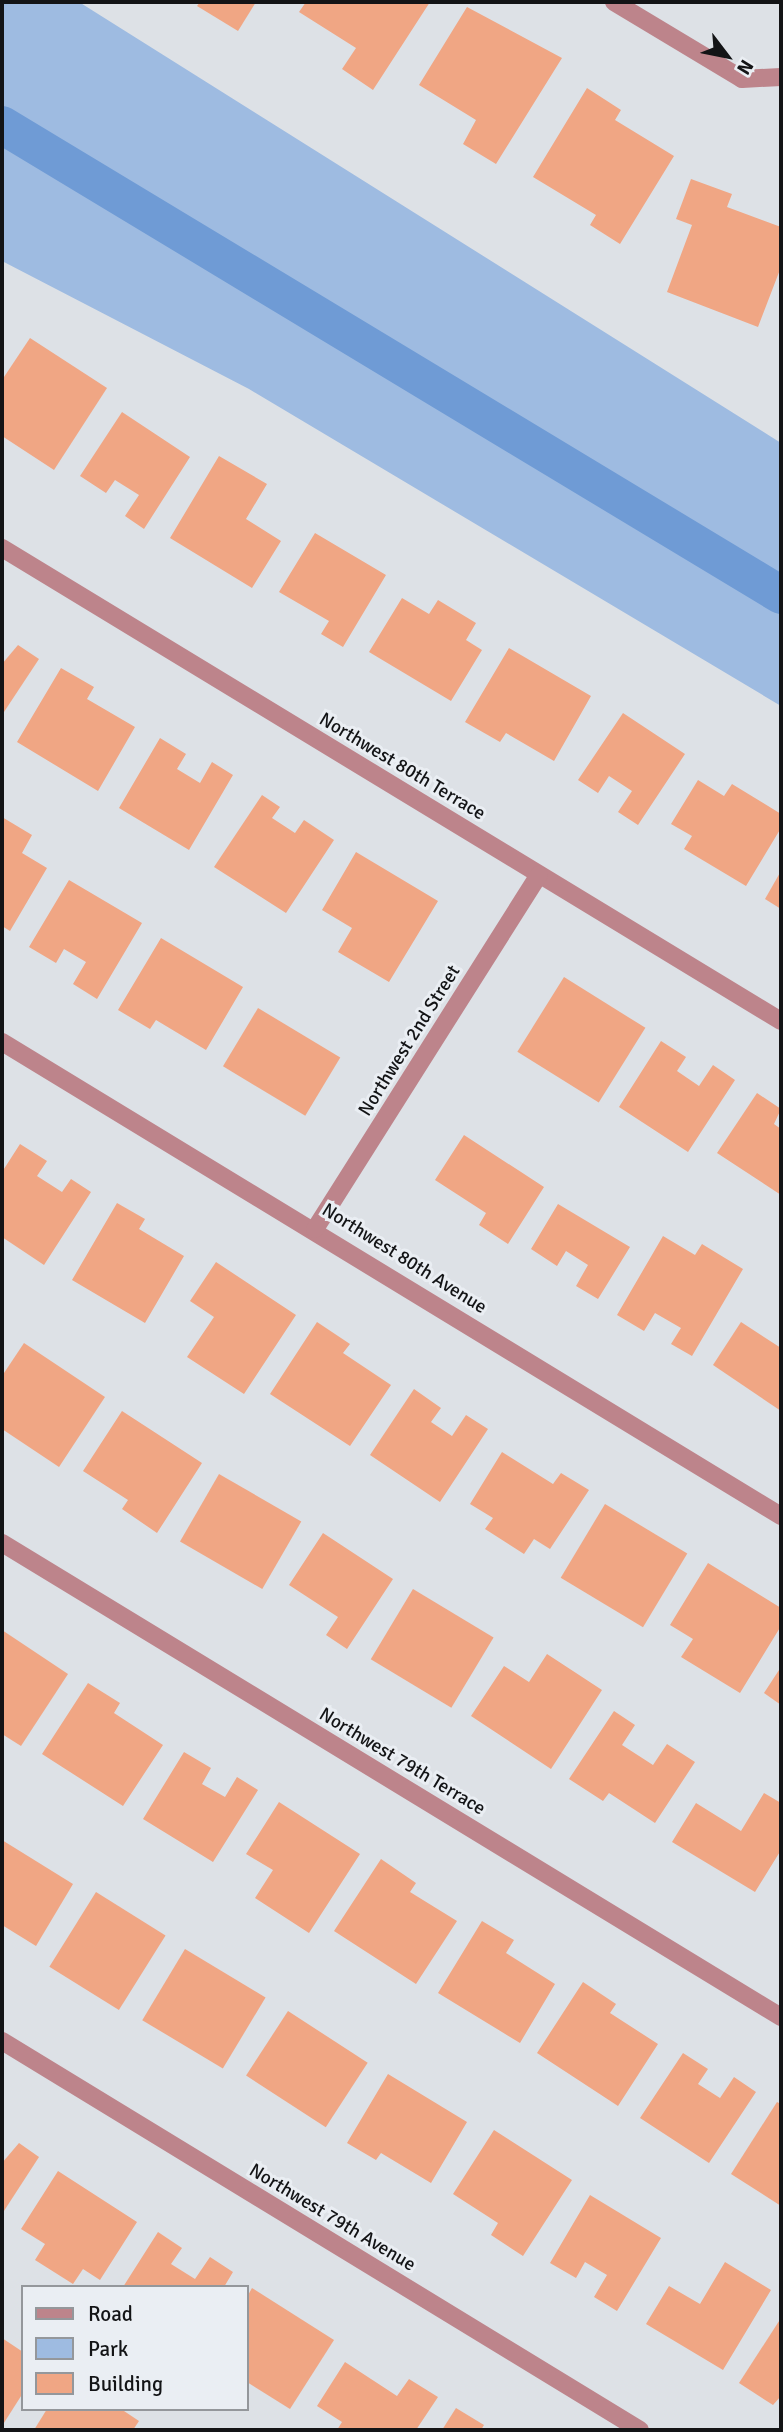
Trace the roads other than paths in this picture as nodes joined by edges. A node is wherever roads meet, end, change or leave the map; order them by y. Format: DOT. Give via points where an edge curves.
graph roads {
  1 [pos="614,2"];
  2 [pos="781,77"];
  3 [pos="2,548"];
  4 [pos="540,875"];
  5 [pos="781,1021"];
  6 [pos="2,1042"];
  7 [pos="315,1229"];
  8 [pos="781,1516"];
  9 [pos="2,1543"];
  10 [pos="781,2017"];
  11 [pos="2,2041"];
  12 [pos="639,2430"];
  1 -- 2 [label="street" via="742,79"];
  3 -- 4 [label="street, Northwest 80th Terrace"];
  4 -- 5 [label="street, Northwest 80th Terrace"];
  4 -- 7 [label="street, Northwest 2nd Street"];
  6 -- 7 [label="street, Northwest 80th Avenue"];
  7 -- 8 [label="street, Northwest 80th Avenue"];
  9 -- 10 [label="street, Northwest 79th Terrace"];
  11 -- 12 [label="street, Northwest 79th Avenue"];
}
